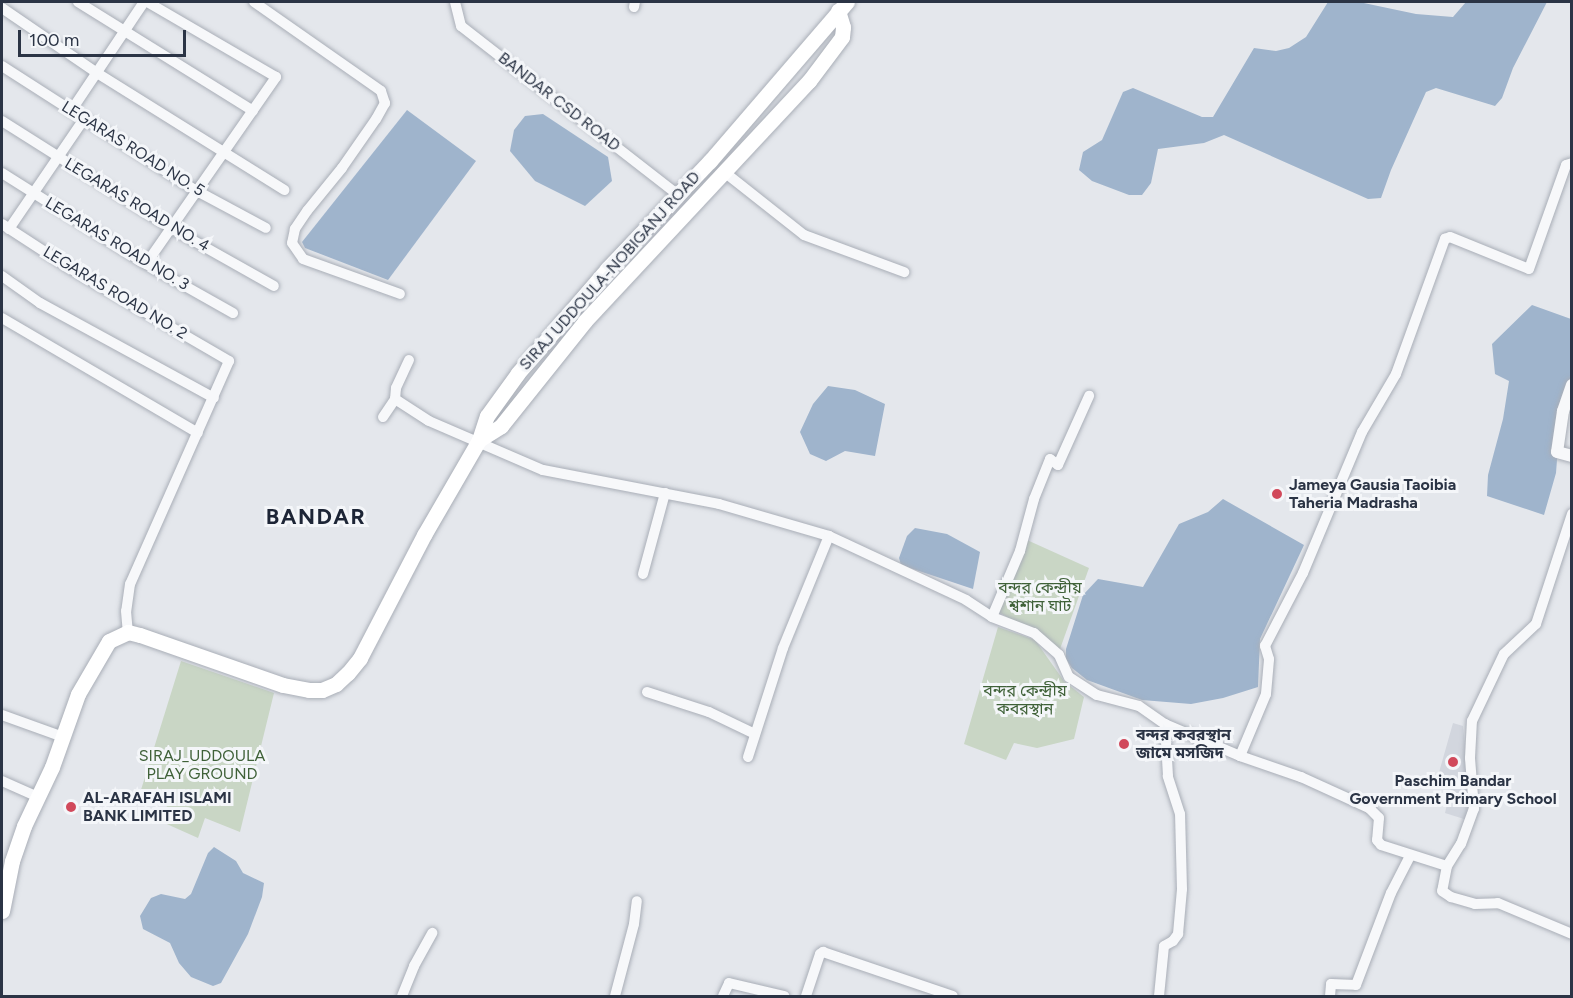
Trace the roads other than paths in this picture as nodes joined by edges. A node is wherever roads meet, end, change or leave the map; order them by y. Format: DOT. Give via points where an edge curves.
graph roads {
  1 [pos="78,2"];
  2 [pos="145,2"];
  3 [pos="254,2"];
  4 [pos="455,2"];
  5 [pos="843,6"];
  6 [pos="2,8"];
  7 [pos="125,31"];
  8 [pos="2,66"];
  9 [pos="97,73"];
  10 [pos="754,109"];
  11 [pos="71,111"];
  12 [pos="252,111"];
  13 [pos="84,119"];
  14 [pos="2,121"];
  15 [pos="769,122"];
  16 [pos="224,152"];
  17 [pos="57,157"];
  18 [pos="1572,163"];
  19 [pos="723,171"];
  20 [pos="2,173"];
  21 [pos="284,190"];
  22 [pos="197,191"];
  23 [pos="32,193"];
  24 [pos="678,195"];
  25 [pos="5,226"];
  26 [pos="171,228"];
  27 [pos="266,228"];
  28 [pos="146,264"];
  29 [pos="904,272"];
  30 [pos="2,276"];
  31 [pos="274,286"];
  32 [pos="399,294"];
  33 [pos="233,313"];
  34 [pos="2,318"];
  35 [pos="409,360"];
  36 [pos="1572,385"];
  37 [pos="1089,396"];
  38 [pos="214,398"];
  39 [pos="395,399"];
  40 [pos="383,417"];
  41 [pos="198,433"];
  42 [pos="479,440"];
  43 [pos="1572,456"];
  44 [pos="665,493"];
  45 [pos="1572,514"];
  46 [pos="1571,526"];
  47 [pos="830,536"];
  48 [pos="643,574"];
  49 [pos="992,617"];
  50 [pos="128,632"];
  51 [pos="647,692"];
  52 [pos="2,715"];
  53 [pos="1165,724"];
  54 [pos="755,734"];
  55 [pos="63,737"];
  56 [pos="748,756"];
  57 [pos="1240,756"];
  58 [pos="2,781"];
  59 [pos="36,796"];
  60 [pos="1410,856"];
  61 [pos="1447,866"];
  62 [pos="637,901"];
  63 [pos="2,911"];
  64 [pos="432,933"];
  65 [pos="1572,934"];
  66 [pos="402,996"];
  67 [pos="615,996"];
  68 [pos="723,996"];
  69 [pos="784,996"];
  70 [pos="806,996"];
  71 [pos="953,996"];
  72 [pos="1159,996"];
  73 [pos="1330,996"];
  1 -- 7 [label="street"];
  2 -- 7 [label="street"];
  2 -- 12 [label="street" via="276,77"];
  3 -- 32 [label="street" via="381,92 385,103 376,119 307,211 292,243 303,259"];
  4 -- 24 [label="street, BANDAR CSD ROAD" via="461,26"];
  5 -- 10 [label="main road, SIRAJ UDDOULA-NOBIGANJ ROAD"];
  5 -- 15 [label="main road, SIRAJ UDDOULA-NOBIGANJ ROAD" via="842,37 837,48"];
  6 -- 9 [label="street"];
  7 -- 9 [label="street"];
  7 -- 12 [label="street"];
  8 -- 11 [label="street, LEGARAS ROAD NO. 5"];
  9 -- 11 [label="street"];
  9 -- 16 [label="street"];
  10 -- 15 [label="main road"];
  10 -- 24 [label="main road, SIRAJ UDDOULA-NOBIGANJ ROAD"];
  11 -- 13 [label="street, LEGARAS ROAD NO. 5"];
  12 -- 16 [label="street"];
  13 -- 17 [label="street"];
  13 -- 22 [label="street, LEGARAS ROAD NO. 5"];
  14 -- 17 [label="street, LEGARAS ROAD NO. 4"];
  15 -- 19 [label="main road, SIRAJ UDDOULA-NOBIGANJ ROAD"];
  16 -- 21 [label="street"];
  16 -- 22 [label="street"];
  17 -- 23 [label="street"];
  17 -- 26 [label="street, LEGARAS ROAD NO. 4"];
  18 -- 57 [label="street" via="1566,165 1529,269 1445,238 1396,374 1362,432 1303,573 1265,646 1269,659 1266,694"];
  19 -- 29 [label="street" via="804,235"];
  19 -- 42 [label="main road, SIRAJ UDDOULA-NOBIGANJ ROAD" via="585,321 501,426"];
  20 -- 23 [label="street, LEGARAS ROAD NO. 3"];
  22 -- 26 [label="street"];
  22 -- 27 [label="street, LEGARAS ROAD NO. 5"];
  23 -- 25 [label="street"];
  23 -- 28 [label="street, LEGARAS ROAD NO. 3"];
  24 -- 42 [label="main road, SIRAJ UDDOULA-NOBIGANJ ROAD" via="552,330 488,416"];
  25 -- 38 [label="street, LEGARAS ROAD NO. 2" via="229,361"];
  26 -- 28 [label="street"];
  26 -- 31 [label="street, LEGARAS ROAD NO. 4"];
  28 -- 33 [label="street, LEGARAS ROAD NO. 3"];
  30 -- 38 [label="street" via="40,303"];
  34 -- 41 [label="street"];
  35 -- 39 [label="street"];
  36 -- 43 [label="street" via="1563,411 1557,452"];
  37 -- 49 [label="street" via="1058,465 1050,459 1020,551"];
  38 -- 41 [label="street"];
  39 -- 40 [label="street"];
  39 -- 42 [label="street" via="429,421"];
  41 -- 50 [label="street" via="130,584"];
  42 -- 44 [label="street" via="543,470"];
  42 -- 50 [label="main road, SIRAJ UDDOULA-NOBIGANJ ROAD" via="360,658 336,684 322,690 283,685"];
  44 -- 47 [label="street"];
  44 -- 48 [label="street"];
  45 -- 46 [label="street"];
  46 -- 61 [label="street" via="1536,624 1504,654 1472,721 1474,809 1461,844"];
  47 -- 49 [label="street" via="966,600"];
  47 -- 54 [label="street" via="783,648"];
  49 -- 53 [label="street" via="1034,633 1059,655 1069,677 1081,686 1139,706"];
  50 -- 55 [label="main road" via="109,641 94,662"];
  51 -- 54 [label="street" via="709,712"];
  52 -- 55 [label="street"];
  53 -- 57 [label="street"];
  53 -- 72 [label="street" via="1168,776 1180,814 1182,890 1178,934 1164,946"];
  54 -- 56 [label="street"];
  55 -- 59 [label="main road"];
  57 -- 60 [label="street" via="1301,777 1370,808 1379,818 1377,840 1381,845"];
  58 -- 59 [label="street"];
  59 -- 63 [label="main road" via="12,861"];
  60 -- 61 [label="street"];
  60 -- 73 [label="street" via="1391,893 1356,984 1332,984"];
  61 -- 65 [label="street" via="1442,891 1451,897 1475,904 1498,903"];
  62 -- 67 [label="street"];
  64 -- 66 [label="street"];
  68 -- 69 [label="street" via="729,983"];
  70 -- 71 [label="street" via="823,952"];
}
